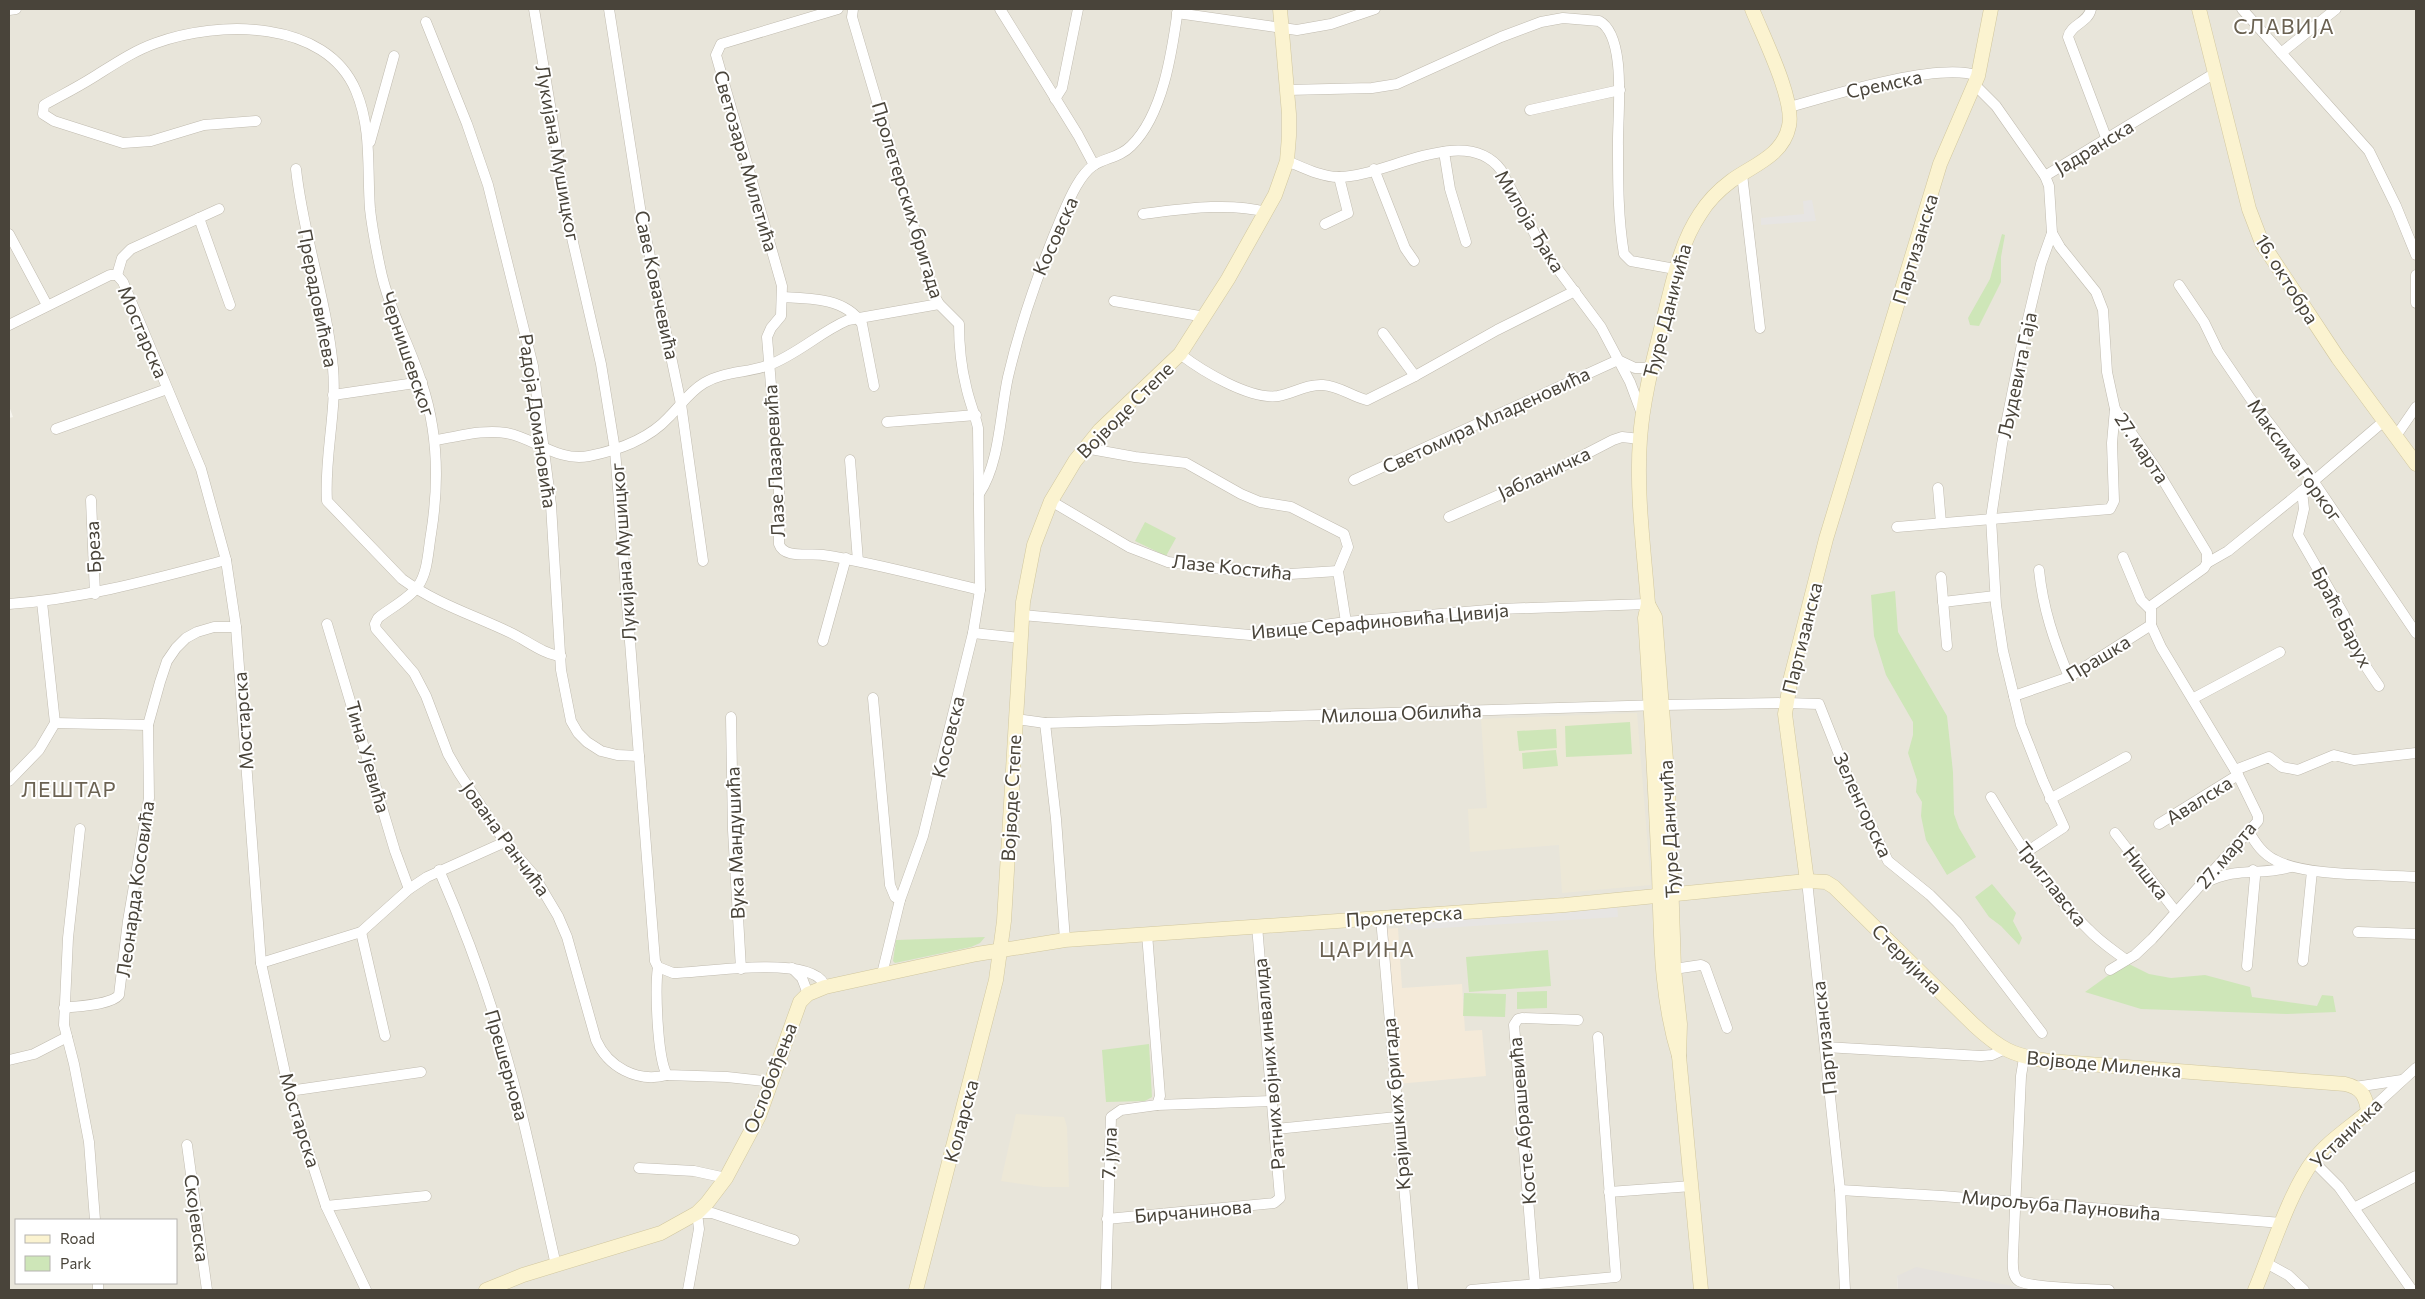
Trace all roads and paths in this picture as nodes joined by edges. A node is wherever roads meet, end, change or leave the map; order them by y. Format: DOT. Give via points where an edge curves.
graph roads {
  1 [pos="16,9"];
  2 [pos="534,9"];
  3 [pos="609,9"];
  4 [pos="838,9"];
  5 [pos="854,9"];
  6 [pos="1000,9"];
  7 [pos="1078,9"];
  8 [pos="1280,9"];
  9 [pos="1376,9"];
  10 [pos="1752,9"];
  11 [pos="1991,9"];
  12 [pos="2091,9"];
  13 [pos="2199,9"];
  14 [pos="2242,9"];
  15 [pos="2336,9"];
  16 [pos="9,10"];
  17 [pos="1177,11"];
  18 [pos="426,22"];
  19 [pos="1281,29"];
  20 [pos="2281,53"];
  21 [pos="394,56"];
  22 [pos="2215,73"];
  23 [pos="1977,80"];
  24 [pos="1287,90"];
  25 [pos="1620,90"];
  26 [pos="1055,98"];
  27 [pos="1790,107"];
  28 [pos="1530,110"];
  29 [pos="256,121"];
  30 [pos="2107,140"];
  31 [pos="369,146"];
  32 [pos="1444,152"];
  33 [pos="1287,161"];
  34 [pos="1094,165"];
  35 [pos="296,169"];
  36 [pos="1374,170"];
  37 [pos="1742,174"];
  38 [pos="2045,176"];
  39 [pos="1339,177"];
  40 [pos="219,209"];
  41 [pos="1267,212"];
  42 [pos="1144,214"];
  43 [pos="199,218"];
  44 [pos="1326,224"];
  45 [pos="9,234"];
  46 [pos="2052,234"];
  47 [pos="1466,242"];
  48 [pos="2416,255"];
  49 [pos="1414,261"];
  50 [pos="1675,269"];
  51 [pos="117,275"];
  52 [pos="2416,275"];
  53 [pos="2179,285"];
  54 [pos="1575,292"];
  55 [pos="783,297"];
  56 [pos="1114,301"];
  57 [pos="2416,303"];
  58 [pos="939,304"];
  59 [pos="47,305"];
  60 [pos="230,305"];
  61 [pos="858,318"];
  62 [pos="1205,318"];
  63 [pos="9,325"];
  64 [pos="1760,328"];
  65 [pos="1383,333"];
  66 [pos="1180,354"];
  67 [pos="1618,360"];
  68 [pos="769,365"];
  69 [pos="1652,368"];
  70 [pos="1415,376"];
  71 [pos="422,382"];
  72 [pos="874,386"];
  73 [pos="167,389"];
  74 [pos="333,395"];
  75 [pos="681,404"];
  76 [pos="2416,407"];
  77 [pos="2115,409"];
  78 [pos="976,415"];
  79 [pos="1642,415"];
  80 [pos="2384,421"];
  81 [pos="887,422"];
  82 [pos="56,429"];
  83 [pos="2396,436"];
  84 [pos="1640,439"];
  85 [pos="434,440"];
  86 [pos="1085,448"];
  87 [pos="544,449"];
  88 [pos="615,450"];
  89 [pos="850,460"];
  90 [pos="2416,464"];
  91 [pos="1354,480"];
  92 [pos="2314,482"];
  93 [pos="1938,488"];
  94 [pos="2302,492"];
  95 [pos="978,495"];
  96 [pos="91,500"];
  97 [pos="1051,501"];
  98 [pos="1449,517"];
  99 [pos="1991,518"];
  100 [pos="1941,523"];
  101 [pos="1897,528"];
  102 [pos="846,558"];
  103 [pos="2123,558"];
  104 [pos="226,560"];
  105 [pos="703,561"];
  106 [pos="858,561"];
  107 [pos="2207,562"];
  108 [pos="2039,570"];
  109 [pos="1338,571"];
  110 [pos="1941,577"];
  111 [pos="416,589"];
  112 [pos="980,590"];
  113 [pos="95,594"];
  114 [pos="1996,596"];
  115 [pos="42,602"];
  116 [pos="1943,602"];
  117 [pos="9,604"];
  118 [pos="1648,604"];
  119 [pos="2150,609"];
  120 [pos="1022,615"];
  121 [pos="1346,622"];
  122 [pos="327,624"];
  123 [pos="2151,625"];
  124 [pos="236,627"];
  125 [pos="2416,633"];
  126 [pos="974,634"];
  127 [pos="1020,638"];
  128 [pos="823,642"];
  129 [pos="1947,646"];
  130 [pos="2280,652"];
  131 [pos="561,656"];
  132 [pos="2069,678"];
  133 [pos="2379,686"];
  134 [pos="2014,696"];
  135 [pos="873,698"];
  136 [pos="2194,698"];
  137 [pos="1786,703"];
  138 [pos="1656,705"];
  139 [pos="731,717"];
  140 [pos="1016,719"];
  141 [pos="55,723"];
  142 [pos="1045,723"];
  143 [pos="148,725"];
  144 [pos="2416,753"];
  145 [pos="640,756"];
  146 [pos="2126,757"];
  147 [pos="2237,773"];
  148 [pos="9,782"];
  149 [pos="1991,797"];
  150 [pos="2050,798"];
  151 [pos="2159,824"];
  152 [pos="80,829"];
  153 [pos="2249,832"];
  154 [pos="2115,833"];
  155 [pos="505,842"];
  156 [pos="2025,853"];
  157 [pos="2292,867"];
  158 [pos="439,870"];
  159 [pos="2253,870"];
  160 [pos="2312,871"];
  161 [pos="2416,877"];
  162 [pos="1807,881"];
  163 [pos="2199,886"];
  164 [pos="409,889"];
  165 [pos="1666,895"];
  166 [pos="900,900"];
  167 [pos="2176,912"];
  168 [pos="1381,918"];
  169 [pos="1257,926"];
  170 [pos="361,932"];
  171 [pos="2358,932"];
  172 [pos="1147,934"];
  173 [pos="2416,934"];
  174 [pos="1065,940"];
  175 [pos="1001,950"];
  176 [pos="2126,960"];
  177 [pos="2303,961"];
  178 [pos="261,963"];
  179 [pos="2248,966"];
  180 [pos="658,967"];
  181 [pos="791,967"];
  182 [pos="740,969"];
  183 [pos="1674,970"];
  184 [pos="2110,970"];
  185 [pos="882,974"];
  186 [pos="825,987"];
  187 [pos="808,994"];
  188 [pos="64,1008"];
  189 [pos="1578,1020"];
  190 [pos="1727,1028"];
  191 [pos="2042,1033"];
  192 [pos="385,1036"];
  193 [pos="1598,1037"];
  194 [pos="67,1038"];
  195 [pos="1825,1046"];
  196 [pos="2003,1050"];
  197 [pos="1679,1056"];
  198 [pos="2024,1058"];
  199 [pos="9,1060"];
  200 [pos="2416,1068"];
  201 [pos="421,1072"];
  202 [pos="667,1075"];
  203 [pos="2402,1080"];
  204 [pos="773,1082"];
  205 [pos="2355,1086"];
  206 [pos="289,1091"];
  207 [pos="1272,1101"];
  208 [pos="1157,1105"];
  209 [pos="2368,1112"];
  210 [pos="1397,1118"];
  211 [pos="1276,1129"];
  212 [pos="187,1145"];
  213 [pos="2313,1161"];
  214 [pos="639,1168"];
  215 [pos="2416,1176"];
  216 [pos="726,1178"];
  217 [pos="1692,1186"];
  218 [pos="1840,1190"];
  219 [pos="1609,1192"];
  220 [pos="426,1196"];
  221 [pos="1278,1201"];
  222 [pos="2016,1202"];
  223 [pos="326,1206"];
  224 [pos="2354,1208"];
  225 [pos="697,1213"];
  226 [pos="95,1219"];
  227 [pos="1107,1219"];
  228 [pos="2282,1223"];
  229 [pos="794,1240"];
  230 [pos="2266,1263"];
  231 [pos="556,1265"];
  232 [pos="1535,1285"];
  233 [pos="207,1290"];
  234 [pos="366,1290"];
  235 [pos="486,1290"];
  236 [pos="688,1290"];
  237 [pos="916,1290"];
  238 [pos="1106,1290"];
  239 [pos="1413,1290"];
  240 [pos="1471,1290"];
  241 [pos="1701,1290"];
  242 [pos="1845,1290"];
  243 [pos="2109,1290"];
  244 [pos="2255,1290"];
  245 [pos="2304,1290"];
  246 [pos="2412,1290"];
  1 -- 16 [label="street"];
  2 -- 88 [label="street, Лукијана Мушицког" via="564,203 601,364"];
  3 -- 75 [label="street, Саве Ковачевића" via="641,214"];
  4 -- 55 [label="street, Светозара Милетића" via="721,44 717,50 717,61 776,262"];
  5 -- 58 [label="street, Пролетерских бригада" via="852,17"];
  6 -- 26 [label="street"];
  7 -- 26 [label="street" via="1062,88"];
  8 -- 19 [label="street, Војводе Степе"];
  9 -- 19 [label="street" via="1323,26"];
  10 -- 27 [label="street, Ђуре Даничића"];
  11 -- 23 [label="street, Партизанска"];
  12 -- 30 [label="street" via="2089,16 2068,37"];
  13 -- 22 [label="street, 16. октобра"];
  14 -- 20 [label="street"];
  15 -- 20 [label="street"];
  17 -- 19 [label="street"];
  17 -- 34 [label="street" via="1161,92 1148,124 1124,152"];
  18 -- 87 [label="street, Радоја Домановића" via="488,185 533,366"];
  19 -- 24 [label="street, Војводе Степе"];
  20 -- 48 [label="street" via="2369,151"];
  21 -- 31 [label="street, Чернишевског"];
  22 -- 30 [label="street, Јадранска"];
  22 -- 80 [label="street, 16. октобра" via="2249,209 2262,243"];
  23 -- 27 [label="street, Сремска" via="1969,72 1940,72 1867,85"];
  23 -- 38 [label="street, Јадранска"];
  23 -- 137 [label="street, Партизанска" via="1940,164 1826,539"];
  24 -- 25 [label="street" via="1372,88 1397,84 1501,36 1563,18 1604,24 1615,50"];
  24 -- 33 [label="street, Војводе Степе"];
  25 -- 28 [label="street"];
  25 -- 50 [label="street" via="1618,148 1624,254 1630,261"];
  26 -- 34 [label="street"];
  27 -- 37 [label="street, Ђуре Даничића" via="1790,125 1782,145"];
  29 -- 31 [label="street, Чернишевског" via="204,125 151,141 123,143 54,121 43,114 42,109 114,64 157,42 216,30 272,32 309,43 333,57 348,75 362,109"];
  30 -- 38 [label="street, Јадранска"];
  31 -- 71 [label="street, Чернишевског" via="370,207 380,271"];
  32 -- 36 [label="street, Милоја Ђака"];
  32 -- 47 [label="street" via="1450,189"];
  32 -- 54 [label="street, Милоја Ђака" via="1477,154 1490,158 1496,164 1542,248"];
  33 -- 39 [label="street, Милоја Ђака"];
  33 -- 41 [label="street, Војводе Степе"];
  34 -- 95 [label="street, Косовска" via="1069,201 1036,280 1008,379 988,479"];
  35 -- 74 [label="street, Прерадовићева" via="300,206 330,350"];
  36 -- 39 [label="street, Милоја Ђака"];
  36 -- 49 [label="street" via="1405,248"];
  37 -- 50 [label="street, Ђуре Даничића" via="1704,207 1687,236"];
  37 -- 64 [label="street"];
  38 -- 46 [label="street"];
  39 -- 44 [label="street" via="1348,213"];
  40 -- 43 [label="street"];
  41 -- 42 [label="street" via="1238,207"];
  41 -- 62 [label="street, Војводе Степе"];
  43 -- 51 [label="street" via="131,249 122,258"];
  43 -- 60 [label="street"];
  45 -- 59 [label="street"];
  46 -- 77 [label="street, 27. марта" via="2099,299 2103,310 2107,372"];
  46 -- 99 [label="street, Људевита Гаја" via="2041,264 2022,344"];
  50 -- 69 [label="street, Ђуре Даничића"];
  51 -- 59 [label="street, Мостарска" via="110,275"];
  51 -- 73 [label="street, Мостарска"];
  52 -- 57 [label="street"];
  53 -- 92 [label="street, Максима Горког" via="2204,322 2223,359"];
  54 -- 67 [label="street, Милоја Ђака" via="1591,311"];
  54 -- 70 [label="street" via="1497,330"];
  55 -- 61 [label="street" via="827,301"];
  55 -- 68 [label="street, Светозара Милетића" via="781,316 768,333"];
  56 -- 62 [label="street"];
  58 -- 61 [label="street"];
  58 -- 78 [label="street, Пролетерских бригада" via="959,324 966,388"];
  59 -- 63 [label="street, Мостарска"];
  61 -- 68 [label="street" via="837,325 798,351"];
  61 -- 72 [label="street" via="862,324"];
  62 -- 66 [label="street, Војводе Степе"];
  65 -- 70 [label="street"];
  66 -- 70 [label="street" via="1206,372 1267,396 1326,385 1367,400"];
  66 -- 86 [label="street, Војводе Степе"];
  67 -- 69 [label="street" via="1635,368"];
  67 -- 79 [label="street, Милоја Ђака"];
  67 -- 91 [label="street, Светомира Младеновића"];
  68 -- 75 [label="street" via="717,377 691,392"];
  68 -- 102 [label="street, Лазе Лазаревића" via="781,550"];
  69 -- 79 [label="street, Ђуре Даничића"];
  71 -- 74 [label="street"];
  71 -- 85 [label="street, Чернишевског"];
  73 -- 82 [label="street"];
  73 -- 104 [label="street, Мостарска" via="201,469"];
  74 -- 111 [label="street, Прерадовићева" via="327,501 402,579"];
  75 -- 88 [label="street" via="644,437"];
  75 -- 105 [label="street, Саве Ковачевића"];
  76 -- 83 [label="street"];
  77 -- 99 [label="street" via="2112,442 2114,501 2110,508"];
  77 -- 107 [label="street, 27. марта" via="2203,544"];
  78 -- 81 [label="street"];
  78 -- 95 [label="street, Косовска"];
  79 -- 84 [label="street, Ђуре Даничића"];
  80 -- 83 [label="street, 16. октобра"];
  80 -- 92 [label="street"];
  83 -- 90 [label="street, 16. октобра"];
  84 -- 98 [label="street, Јабланичка" via="1622,437 1613,440 1551,472"];
  84 -- 118 [label="street, Ђуре Даничића" via="1640,502"];
  85 -- 87 [label="street" via="503,433"];
  85 -- 111 [label="street, Чернишевског" via="435,513 426,569"];
  86 -- 97 [label="street, Војводе Степе"];
  86 -- 109 [label="street" via="1186,463 1260,502 1291,507 1344,534 1348,547"];
  87 -- 88 [label="street" via="576,457"];
  87 -- 131 [label="street, Радоја Домановића"];
  88 -- 145 [label="street, Лукијана Мушицког"];
  89 -- 106 [label="street"];
  92 -- 94 [label="street"];
  92 -- 125 [label="street, Максима Горког"];
  93 -- 100 [label="street"];
  94 -- 107 [label="street" via="2228,551"];
  94 -- 133 [label="street, Браће Барух" via="2304,509 2298,535 2344,615 2359,658"];
  95 -- 112 [label="street, Косовска"];
  96 -- 113 [label="street, Бреза"];
  97 -- 109 [label="street, Лазе Костића" via="1129,547 1168,562 1246,572"];
  97 -- 120 [label="street, Војводе Степе" via="1031,558"];
  99 -- 100 [label="street"];
  99 -- 114 [label="street, Људевита Гаја"];
  100 -- 101 [label="street"];
  102 -- 106 [label="street"];
  102 -- 128 [label="street"];
  103 -- 119 [label="street, 27. марта" via="2142,600"];
  104 -- 113 [label="street"];
  104 -- 124 [label="street, Мостарска"];
  106 -- 112 [label="street"];
  107 -- 119 [label="street" via="2204,568 2155,602"];
  108 -- 132 [label="street" via="2049,627"];
  109 -- 121 [label="street"];
  110 -- 116 [label="street"];
  111 -- 131 [label="street, Прерадовићева"];
  111 -- 155 [label="street, Јована Ранчића" via="378,618 376,629 414,673 448,754"];
  112 -- 126 [label="street, Косовска"];
  113 -- 115 [label="street"];
  114 -- 116 [label="street"];
  114 -- 134 [label="street, Људевита Гаја" via="2000,639"];
  115 -- 117 [label="street"];
  115 -- 141 [label="street"];
  116 -- 129 [label="street"];
  118 -- 121 [label="street, Ивице Серафиновића Цивија" via="1500,609"];
  118 -- 138 [label="street, Ђуре Даничића" via="1655,616"];
  119 -- 123 [label="street, 27. марта"];
  120 -- 121 [label="street, Ивице Серафиновића Цивија" via="1250,635"];
  120 -- 127 [label="street, Војводе Степе"];
  122 -- 164 [label="street, Тина Ујевића"];
  123 -- 132 [label="street, Прашка"];
  123 -- 136 [label="street, 27. марта"];
  124 -- 143 [label="street, Леонарда Косовића" via="214,627 197,632 176,648 160,682"];
  124 -- 178 [label="street, Мостарска"];
  126 -- 127 [label="street"];
  126 -- 166 [label="street, Косовска" via="923,836"];
  127 -- 140 [label="street, Војводе Степе"];
  130 -- 136 [label="street"];
  131 -- 145 [label="street, Радоја Домановића" via="567,706 578,732 601,752"];
  132 -- 134 [label="street, Прашка"];
  134 -- 150 [label="street, Људевита Гаја" via="2021,725"];
  135 -- 166 [label="street" via="890,885"];
  136 -- 147 [label="street, 27. марта"];
  137 -- 138 [label="street, Милоша Обилића"];
  137 -- 162 [label="street, Партизанска"];
  137 -- 191 [label="street, Зеленгорска" via="1819,704 1847,775 1888,861 1957,922"];
  138 -- 142 [label="street, Милоша Обилића"];
  138 -- 165 [label="street, Ђуре Даничића"];
  139 -- 182 [label="street, Вука Мандушића"];
  140 -- 142 [label="street, Милоша Обилића"];
  140 -- 175 [label="street, Војводе Степе"];
  141 -- 143 [label="street"];
  141 -- 148 [label="street" via="39,750"];
  142 -- 174 [label="street, Војводе Степе"];
  143 -- 188 [label="street, Леонарда Косовића" via="149,798 128,921 121,991 116,998"];
  144 -- 147 [label="street, Авалска" via="2354,760 2334,756 2298,770 2282,767 2269,757"];
  145 -- 180 [label="street, Лукијана Мушицког"];
  146 -- 150 [label="street"];
  147 -- 151 [label="street, Авалска"];
  147 -- 153 [label="street, 27. марта" via="2258,816 2257,824"];
  149 -- 156 [label="street, Триглавска"];
  150 -- 156 [label="street, Људевита Гаја" via="2064,829"];
  152 -- 188 [label="street"];
  153 -- 157 [label="street" via="2268,856"];
  153 -- 163 [label="street, 27. марта"];
  154 -- 167 [label="street, Нишка"];
  155 -- 158 [label="street"];
  155 -- 202 [label="street, Јована Ранчића" via="534,874 558,916 602,1053 627,1072 650,1078"];
  156 -- 176 [label="street, Триглавска" via="2052,890 2089,930"];
  157 -- 159 [label="street"];
  157 -- 160 [label="street"];
  158 -- 164 [label="street"];
  158 -- 231 [label="street, Прешернова" via="464,929 497,1026 514,1084"];
  159 -- 163 [label="street" via="2224,874"];
  159 -- 179 [label="street"];
  160 -- 161 [label="street"];
  160 -- 177 [label="street"];
  162 -- 165 [label="street, Пролетерска"];
  162 -- 195 [label="street, Партизанска"];
  162 -- 196 [label="street, Стеријина" via="1834,886"];
  163 -- 167 [label="street, 27. марта"];
  164 -- 170 [label="street"];
  165 -- 168 [label="street, Пролетерска"];
  165 -- 183 [label="street, Ђуре Даничића"];
  165 -- 197 [label="street, Ђуре Даничића" via="1662,978"];
  166 -- 185 [label="street, Косовска"];
  167 -- 176 [label="street, 27. марта" via="2152,939"];
  168 -- 169 [label="street, Пролетерска"];
  168 -- 210 [label="street, Крајишких бригада"];
  169 -- 172 [label="street, Пролетерска"];
  169 -- 207 [label="street, Ратних војних инвалида"];
  170 -- 178 [label="street"];
  170 -- 192 [label="street"];
  171 -- 173 [label="street"];
  172 -- 174 [label="street, Пролетерска"];
  172 -- 208 [label="street" via="1160,1096"];
  174 -- 175 [label="street, Пролетерска"];
  175 -- 185 [label="street"];
  175 -- 237 [label="street, Коларска" via="987,1021"];
  176 -- 184 [label="street, 27. марта"];
  178 -- 206 [label="street, Мостарска"];
  180 -- 182 [label="street" via="673,973"];
  180 -- 202 [label="street, Лукијана Мушицког" via="659,1030"];
  181 -- 182 [label="street"];
  181 -- 186 [label="street" via="817,975"];
  181 -- 187 [label="street" via="802,978"];
  183 -- 190 [label="street" via="1705,967"];
  183 -- 197 [label="street, Ђуре Даничића" via="1680,1024"];
  185 -- 186 [label="street"];
  186 -- 187 [label="street"];
  187 -- 204 [label="street, Ослобођења" via="796,1009"];
  188 -- 194 [label="street"];
  189 -- 232 [label="street, Косте Абрашевића" via="1529,1018 1518,1019 1514,1025"];
  193 -- 219 [label="street"];
  194 -- 199 [label="street" via="34,1054"];
  194 -- 226 [label="street" via="89,1142"];
  195 -- 196 [label="street, Војводе Миленка" via="1974,1056 1992,1055"];
  195 -- 218 [label="street, Партизанска"];
  196 -- 198 [label="street, Војводе Миленка"];
  197 -- 217 [label="street, Ђуре Даничића"];
  198 -- 205 [label="street, Војводе Миленка"];
  198 -- 222 [label="street"];
  200 -- 203 [label="street, Устаничка"];
  201 -- 206 [label="street"];
  202 -- 204 [label="street, Јована Ранчића"];
  203 -- 205 [label="street"];
  203 -- 209 [label="street, Устаничка"];
  204 -- 216 [label="street, Ослобођења"];
  205 -- 209 [label="street" via="2363,1094"];
  206 -- 223 [label="street, Мостарска"];
  207 -- 208 [label="street"];
  207 -- 211 [label="street, Ратних војних инвалида"];
  208 -- 227 [label="street, 7. јула" via="1121,1110 1111,1117"];
  209 -- 213 [label="street, Устаничка"];
  210 -- 211 [label="street"];
  210 -- 239 [label="street, Крајишких бригада"];
  211 -- 221 [label="street, Ратних војних инвалида" via="1281,1193"];
  212 -- 233 [label="street, Скојевска"];
  213 -- 224 [label="street"];
  213 -- 228 [label="street, Устаничка"];
  214 -- 216 [label="street" via="694,1171"];
  215 -- 224 [label="street"];
  216 -- 225 [label="street, Ослобођења"];
  217 -- 219 [label="street"];
  217 -- 241 [label="street, Ђуре Даничића"];
  218 -- 222 [label="street, Мирољуба Пауновића"];
  218 -- 242 [label="street, Партизанска"];
  219 -- 232 [label="street" via="1616,1277"];
  220 -- 223 [label="street"];
  221 -- 227 [label="street, Бирчанинова"];
  222 -- 228 [label="street, Мирољуба Пауновића"];
  222 -- 243 [label="street" via="2013,1268 2019,1281"];
  223 -- 234 [label="street, Мостарска"];
  224 -- 246 [label="street"];
  225 -- 229 [label="street" via="712,1213"];
  225 -- 231 [label="street, Ослобођења" via="661,1233"];
  225 -- 236 [label="street" via="699,1229"];
  227 -- 238 [label="street, 7. јула"];
  228 -- 230 [label="street, Устаничка"];
  230 -- 244 [label="street, Устаничка"];
  230 -- 245 [label="street" via="2288,1275"];
  231 -- 235 [label="street, Ослобођења"];
  232 -- 240 [label="street"];
}
